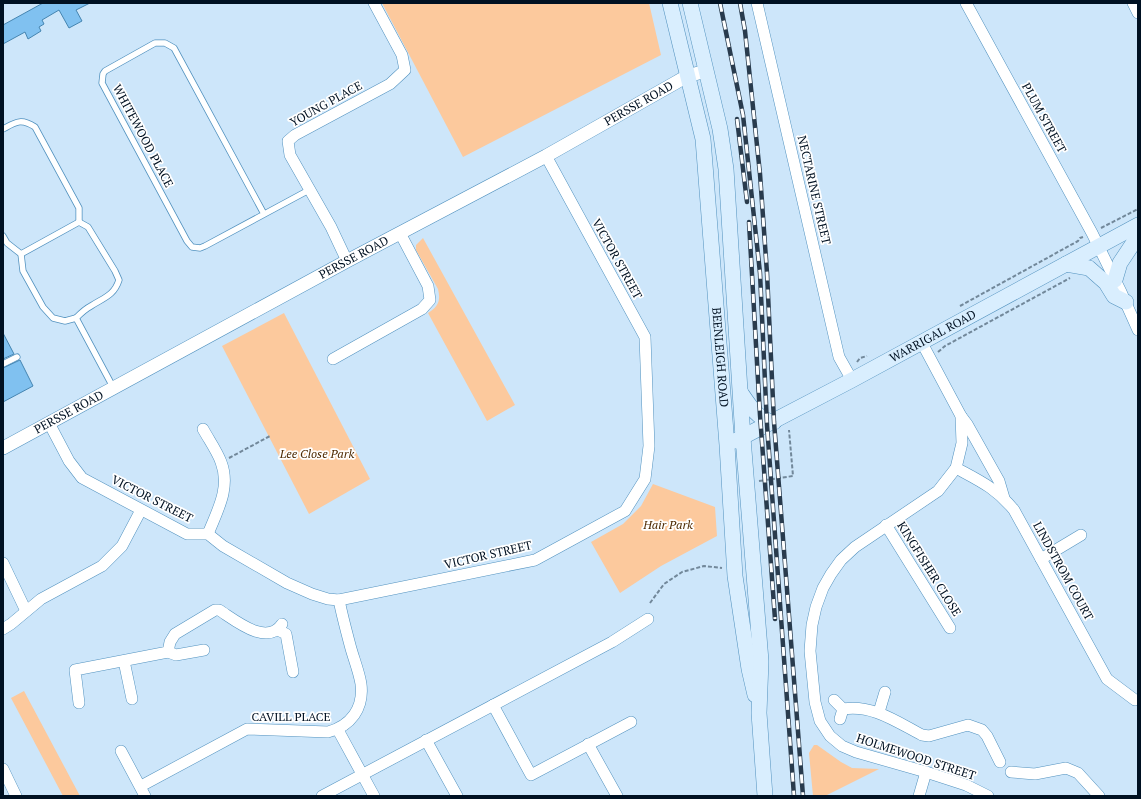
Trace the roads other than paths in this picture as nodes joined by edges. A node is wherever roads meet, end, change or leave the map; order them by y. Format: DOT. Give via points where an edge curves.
graph roads {
  1 [pos="374,3"];
  2 [pos="670,3"];
  3 [pos="690,3"];
  4 [pos="757,3"];
  5 [pos="966,3"];
  6 [pos="1133,3"];
  7 [pos="1138,13"];
  8 [pos="706,71"];
  9 [pos="687,76"];
  10 [pos="3,130"];
  11 [pos="546,156"];
  12 [pos="309,190"];
  13 [pos="264,214"];
  14 [pos="79,222"];
  15 [pos="1138,225"];
  16 [pos="400,233"];
  17 [pos="3,236"];
  18 [pos="1138,236"];
  19 [pos="1099,246"];
  20 [pos="21,254"];
  21 [pos="347,261"];
  22 [pos="1068,271"];
  23 [pos="1115,280"];
  24 [pos="1126,302"];
  25 [pos="76,318"];
  26 [pos="1138,330"];
  27 [pos="922,342"];
  28 [pos="17,357"];
  29 [pos="333,359"];
  30 [pos="3,364"];
  31 [pos="849,374"];
  32 [pos="113,387"];
  33 [pos="741,393"];
  34 [pos="961,416"];
  35 [pos="774,422"];
  36 [pos="49,423"];
  37 [pos="203,429"];
  38 [pos="743,438"];
  39 [pos="727,445"];
  40 [pos="3,448"];
  41 [pos="956,468"];
  42 [pos="1004,498"];
  43 [pos="141,510"];
  44 [pos="886,525"];
  45 [pos="208,534"];
  46 [pos="1081,535"];
  47 [pos="1041,559"];
  48 [pos="3,563"];
  49 [pos="339,600"];
  50 [pos="26,611"];
  51 [pos="648,619"];
  52 [pos="636,626"];
  53 [pos="950,628"];
  54 [pos="3,629"];
  55 [pos="635,638"];
  56 [pos="204,650"];
  57 [pos="168,652"];
  58 [pos="124,661"];
  59 [pos="293,672"];
  60 [pos="885,692"];
  61 [pos="132,699"];
  62 [pos="834,700"];
  63 [pos="1135,700"];
  64 [pos="79,703"];
  65 [pos="493,705"];
  66 [pos="879,712"];
  67 [pos="759,713"];
  68 [pos="631,722"];
  69 [pos="338,730"];
  70 [pos="426,740"];
  71 [pos="588,744"];
  72 [pos="121,751"];
  73 [pos="1000,762"];
  74 [pos="3,769"];
  75 [pos="926,772"];
  76 [pos="1011,772"];
  77 [pos="362,774"];
  78 [pos="143,791"];
  79 [pos="16,796"];
  80 [pos="322,796"];
  81 [pos="374,796"];
  82 [pos="456,796"];
  83 [pos="617,796"];
  84 [pos="765,796"];
  85 [pos="919,796"];
  86 [pos="988,796"];
  87 [pos="1099,796"];
  1 -- 12 [label="street, YOUNG PLACE" via="402,55 405,70 390,84 295,135 288,142 290,155"];
  2 -- 9 [label="main road, BEENLEIGH ROAD"];
  3 -- 8 [label="main road, BEENLEIGH ROAD"];
  4 -- 31 [label="street, NECTARINE STREET" via="839,357"];
  5 -- 19 [label="street, PLUM STREET"];
  6 -- 7 [label="street"];
  8 -- 9 [label="street, PERSSE ROAD"];
  8 -- 33 [label="main road, BEENLEIGH ROAD" via="720,129 726,169"];
  9 -- 11 [label="street, PERSSE ROAD"];
  9 -- 39 [label="main road, BEENLEIGH ROAD" via="703,139"];
  10 -- 14 [label="lane" via="15,122 22,121 35,127 79,208"];
  11 -- 16 [label="street, PERSSE ROAD"];
  11 -- 49 [label="street, VICTOR STREET" via="644,337 649,446 645,479 625,511 535,560"];
  12 -- 13 [label="lane, WHITEWOOD PLACE"];
  12 -- 21 [label="street, YOUNG PLACE"];
  13 -- 13 [label="lane, WHITEWOOD PLACE" via="205,246 192,247 102,83 105,71 155,43 165,43 174,48"];
  14 -- 20 [label="lane"];
  14 -- 25 [label="lane" via="88,227 119,280 111,294 89,306"];
  15 -- 19 [label="main road, WARRIGAL ROAD"];
  16 -- 21 [label="street, PERSSE ROAD"];
  16 -- 29 [label="street" via="428,286 430,300 422,309"];
  17 -- 20 [label="lane" via="7,244"];
  18 -- 23 [label="main road" via="1120,263"];
  19 -- 22 [label="main road, WARRIGAL ROAD"];
  19 -- 23 [label="street, PLUM STREET"];
  20 -- 25 [label="lane" via="23,271 43,307 53,318 65,321"];
  21 -- 32 [label="street, PERSSE ROAD"];
  22 -- 24 [label="main road" via="1089,268 1106,283 1114,296"];
  22 -- 27 [label="main road, WARRIGAL ROAD"];
  23 -- 24 [label="street, PLUM STREET"];
  24 -- 26 [label="street, PLUM STREET"];
  25 -- 32 [label="lane"];
  27 -- 31 [label="main road, WARRIGAL ROAD"];
  27 -- 34 [label="street, HOLMEWOOD STREET"];
  28 -- 30 [label="lane"];
  31 -- 35 [label="main road, WARRIGAL ROAD"];
  32 -- 36 [label="street, PERSSE ROAD"];
  33 -- 35 [label="main road" via="760,415 767,421"];
  33 -- 38 [label="main road, BEENLEIGH ROAD"];
  34 -- 41 [label="street, HOLMEWOOD STREET" via="962,444"];
  34 -- 42 [label="street" via="999,481"];
  35 -- 38 [label="main road, WARRIGAL ROAD"];
  36 -- 40 [label="street, PERSSE ROAD"];
  36 -- 43 [label="street, VICTOR STREET" via="69,461 82,478"];
  37 -- 45 [label="street" via="221,462 225,478 224,491"];
  38 -- 39 [label="main road, WARRIGAL ROAD"];
  38 -- 67 [label="main road, BEENLEIGH ROAD" via="762,661"];
  39 -- 67 [label="main road, BEENLEIGH ROAD" via="735,576 749,669"];
  41 -- 42 [label="street, LINDSTROM COURT" via="992,488"];
  41 -- 44 [label="street, HOLMEWOOD STREET" via="938,490"];
  42 -- 47 [label="street, LINDSTROM COURT" via="1014,510"];
  43 -- 45 [label="street, VICTOR STREET" via="187,534"];
  43 -- 50 [label="street" via="122,546 102,566 41,599"];
  44 -- 53 [label="street, KINGFISHER CLOSE"];
  44 -- 75 [label="street, HOLMEWOOD STREET" via="855,547 838,565 823,588 812,625 810,651 814,702 820,722 830,736 842,746"];
  45 -- 49 [label="street, VICTOR STREET" via="222,546 287,583 323,598"];
  46 -- 47 [label="street"];
  47 -- 63 [label="street, LINDSTROM COURT" via="1107,679"];
  48 -- 50 [label="street"];
  49 -- 69 [label="street, CAVILL PLACE" via="361,684 360,702 354,718"];
  50 -- 54 [label="street"];
  51 -- 52 [label="street"];
  52 -- 55 [label="street"];
  52 -- 65 [label="street" via="612,642"];
  56 -- 57 [label="street" via="176,655"];
  57 -- 58 [label="street"];
  57 -- 59 [label="street" via="175,634 219,610 256,632 268,633 280,627 286,634"];
  58 -- 61 [label="street"];
  58 -- 64 [label="street" via="74,670"];
  60 -- 66 [label="street"];
  62 -- 66 [label="street" via="842,714 854,707"];
  65 -- 70 [label="street"];
  65 -- 71 [label="street" via="531,775"];
  66 -- 73 [label="street" via="922,735 929,736 968,725 982,730"];
  67 -- 84 [label="main road, BEENLEIGH ROAD"];
  68 -- 71 [label="street"];
  69 -- 77 [label="street"];
  69 -- 78 [label="street, CAVILL PLACE" via="328,732 248,729"];
  70 -- 77 [label="street"];
  70 -- 82 [label="street"];
  71 -- 83 [label="street"];
  72 -- 78 [label="street, CAVILL PLACE"];
  74 -- 79 [label="street"];
  75 -- 85 [label="street"];
  75 -- 86 [label="street, HOLMEWOOD STREET" via="966,785"];
  76 -- 87 [label="street" via="1034,774 1066,768 1078,773"];
  77 -- 80 [label="street"];
  77 -- 81 [label="street"];
}
